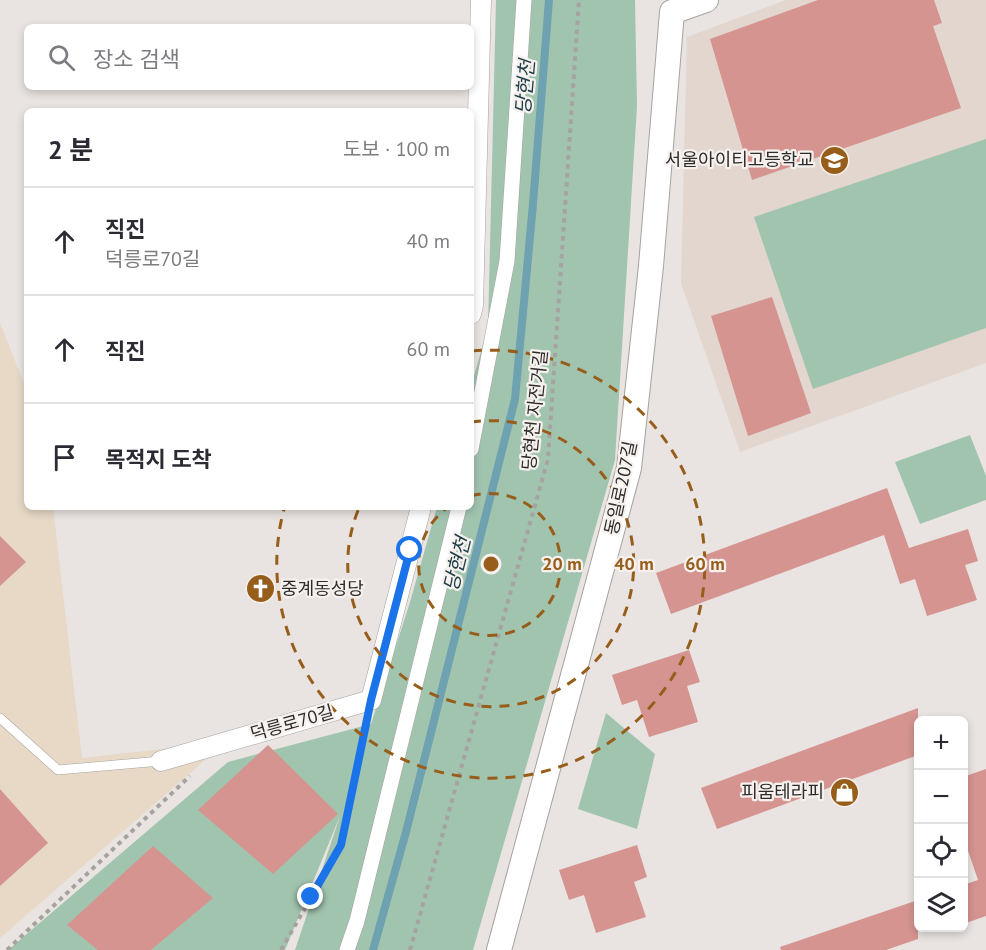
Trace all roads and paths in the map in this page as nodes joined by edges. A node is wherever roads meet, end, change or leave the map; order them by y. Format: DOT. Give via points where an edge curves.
graph roads {
  1 [pos="481,0"];
  2 [pos="524,0"];
  3 [pos="579,0"];
  4 [pos="706,0"];
  5 [pos="474,267"];
  6 [pos="474,434"];
  7 [pos="420,510"];
  8 [pos="458,510"];
  9 [pos="371,700"];
  10 [pos="0,718"];
  11 [pos="161,761"];
  12 [pos="192,774"];
  13 [pos="7,950"];
  14 [pos="281,950"];
  15 [pos="347,950"];
  16 [pos="410,950"];
  17 [pos="499,950"];
  1 -- 5 [label="street"];
  2 -- 6 [label="street" via="507,261"];
  3 -- 16 [label="path, 당현천 자전거길" via="548,459"];
  4 -- 17 [label="street, 동일로207길" via="672,12 629,468"];
  7 -- 9 [label="street"];
  8 -- 15 [label="street"];
  9 -- 11 [label="street, 덕릉로70길"];
  9 -- 14 [label="path" via="341,845"];
  10 -- 11 [label="lane" via="58,770"];
  12 -- 13 [label="path"];
}
